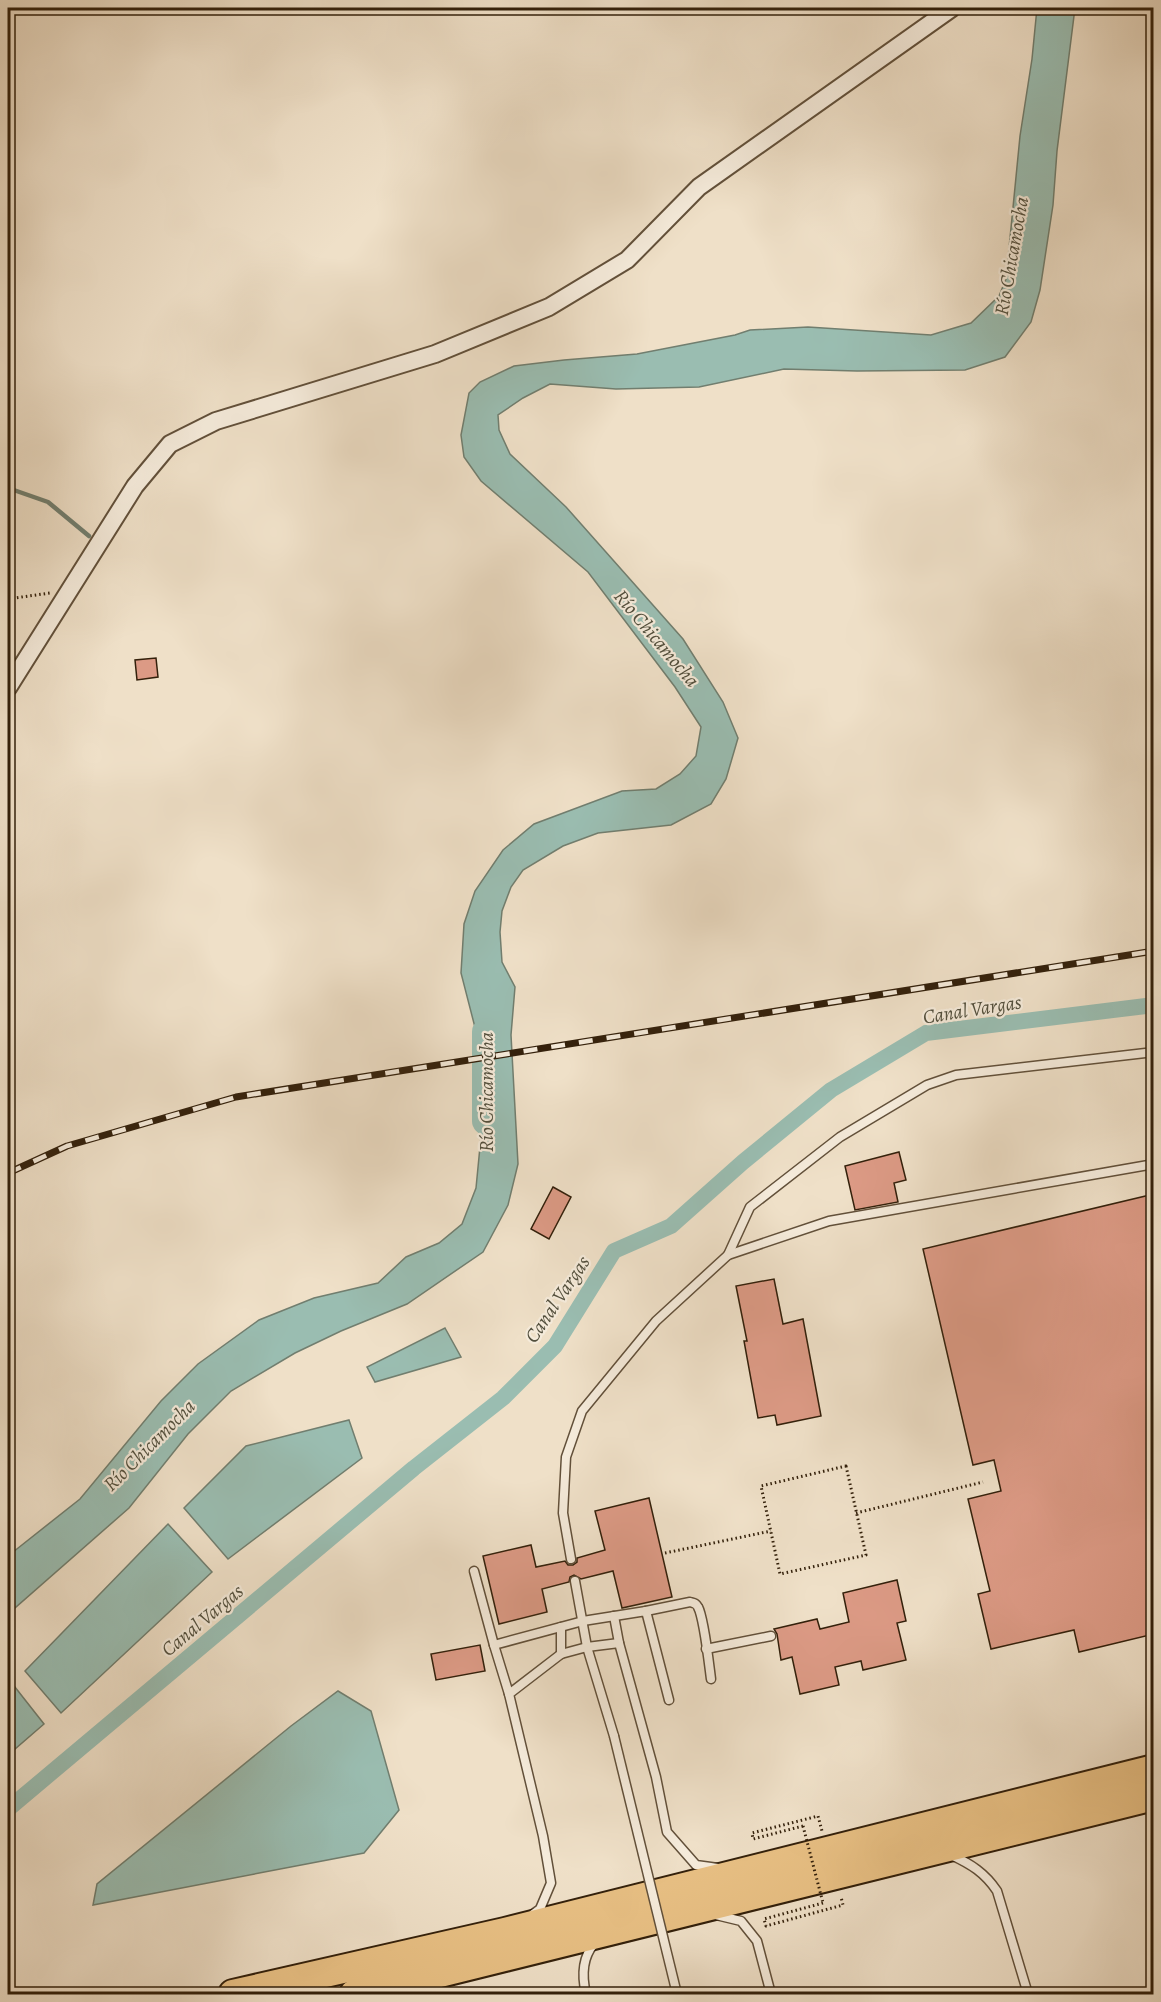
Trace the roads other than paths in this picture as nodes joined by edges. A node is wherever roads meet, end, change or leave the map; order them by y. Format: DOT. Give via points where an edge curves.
graph roads {
  1 [pos="952,8"];
  2 [pos="8,688"];
  3 [pos="1154,1052"];
  4 [pos="1154,1164"];
  5 [pos="728,1255"];
  6 [pos="571,1559"];
  7 [pos="474,1571"];
  8 [pos="575,1581"];
  9 [pos="646,1611"];
  10 [pos="614,1616"];
  11 [pos="583,1621"];
  12 [pos="561,1627"];
  13 [pos="771,1636"];
  14 [pos="619,1643"];
  15 [pos="494,1645"];
  16 [pos="588,1647"];
  17 [pos="706,1649"];
  18 [pos="561,1654"];
  19 [pos="711,1679"];
  20 [pos="509,1694"];
  21 [pos="669,1700"];
  22 [pos="1154,1769"];
  23 [pos="1154,1796"];
  24 [pos="937,1849"];
  25 [pos="831,1863"];
  26 [pos="745,1872"];
  27 [pos="695,1910"];
  28 [pos="505,1932"];
  29 [pos="600,1935"];
  30 [pos="233,1995"];
  31 [pos="354,1995"];
  32 [pos="586,1995"];
  33 [pos="677,1995"];
  34 [pos="771,1995"];
  35 [pos="1028,1995"];
  1 -- 2 [label="street" via="699,188 627,260 549,307 435,354 216,422 170,444 135,486"];
  3 -- 5 [label="lane" via="956,1076 927,1085 840,1137 750,1207"];
  4 -- 5 [label="lane" via="828,1221"];
  5 -- 6 [label="lane" via="656,1321 582,1411 566,1457 563,1513"];
  7 -- 15 [label="lane"];
  8 -- 11 [label="lane"];
  9 -- 10 [label="lane"];
  9 -- 17 [label="lane" via="696,1604"];
  9 -- 21 [label="lane"];
  10 -- 11 [label="lane"];
  10 -- 14 [label="lane"];
  11 -- 12 [label="lane"];
  11 -- 16 [label="lane"];
  12 -- 15 [label="lane"];
  12 -- 18 [label="lane"];
  13 -- 17 [label="lane"];
  14 -- 16 [label="lane"];
  14 -- 26 [label="lane" via="667,1832 696,1865"];
  15 -- 20 [label="lane"];
  16 -- 18 [label="lane"];
  16 -- 33 [label="lane, bridge" via="614,1736"];
  17 -- 19 [label="lane"];
  18 -- 20 [label="lane"];
  20 -- 28 [label="lane" via="551,1883 540,1909"];
  22 -- 25 [label="highway"];
  23 -- 24 [label="highway"];
  24 -- 25 [label="highway"];
  24 -- 35 [label="lane" via="975,1867 998,1891"];
  25 -- 26 [label="highway"];
  25 -- 27 [label="highway"];
  26 -- 28 [label="highway"];
  27 -- 29 [label="highway"];
  27 -- 34 [label="lane" via="741,1921 757,1941"];
  28 -- 30 [label="highway"];
  29 -- 31 [label="highway"];
  29 -- 32 [label="lane" via="588,1951 582,1978"];
}
